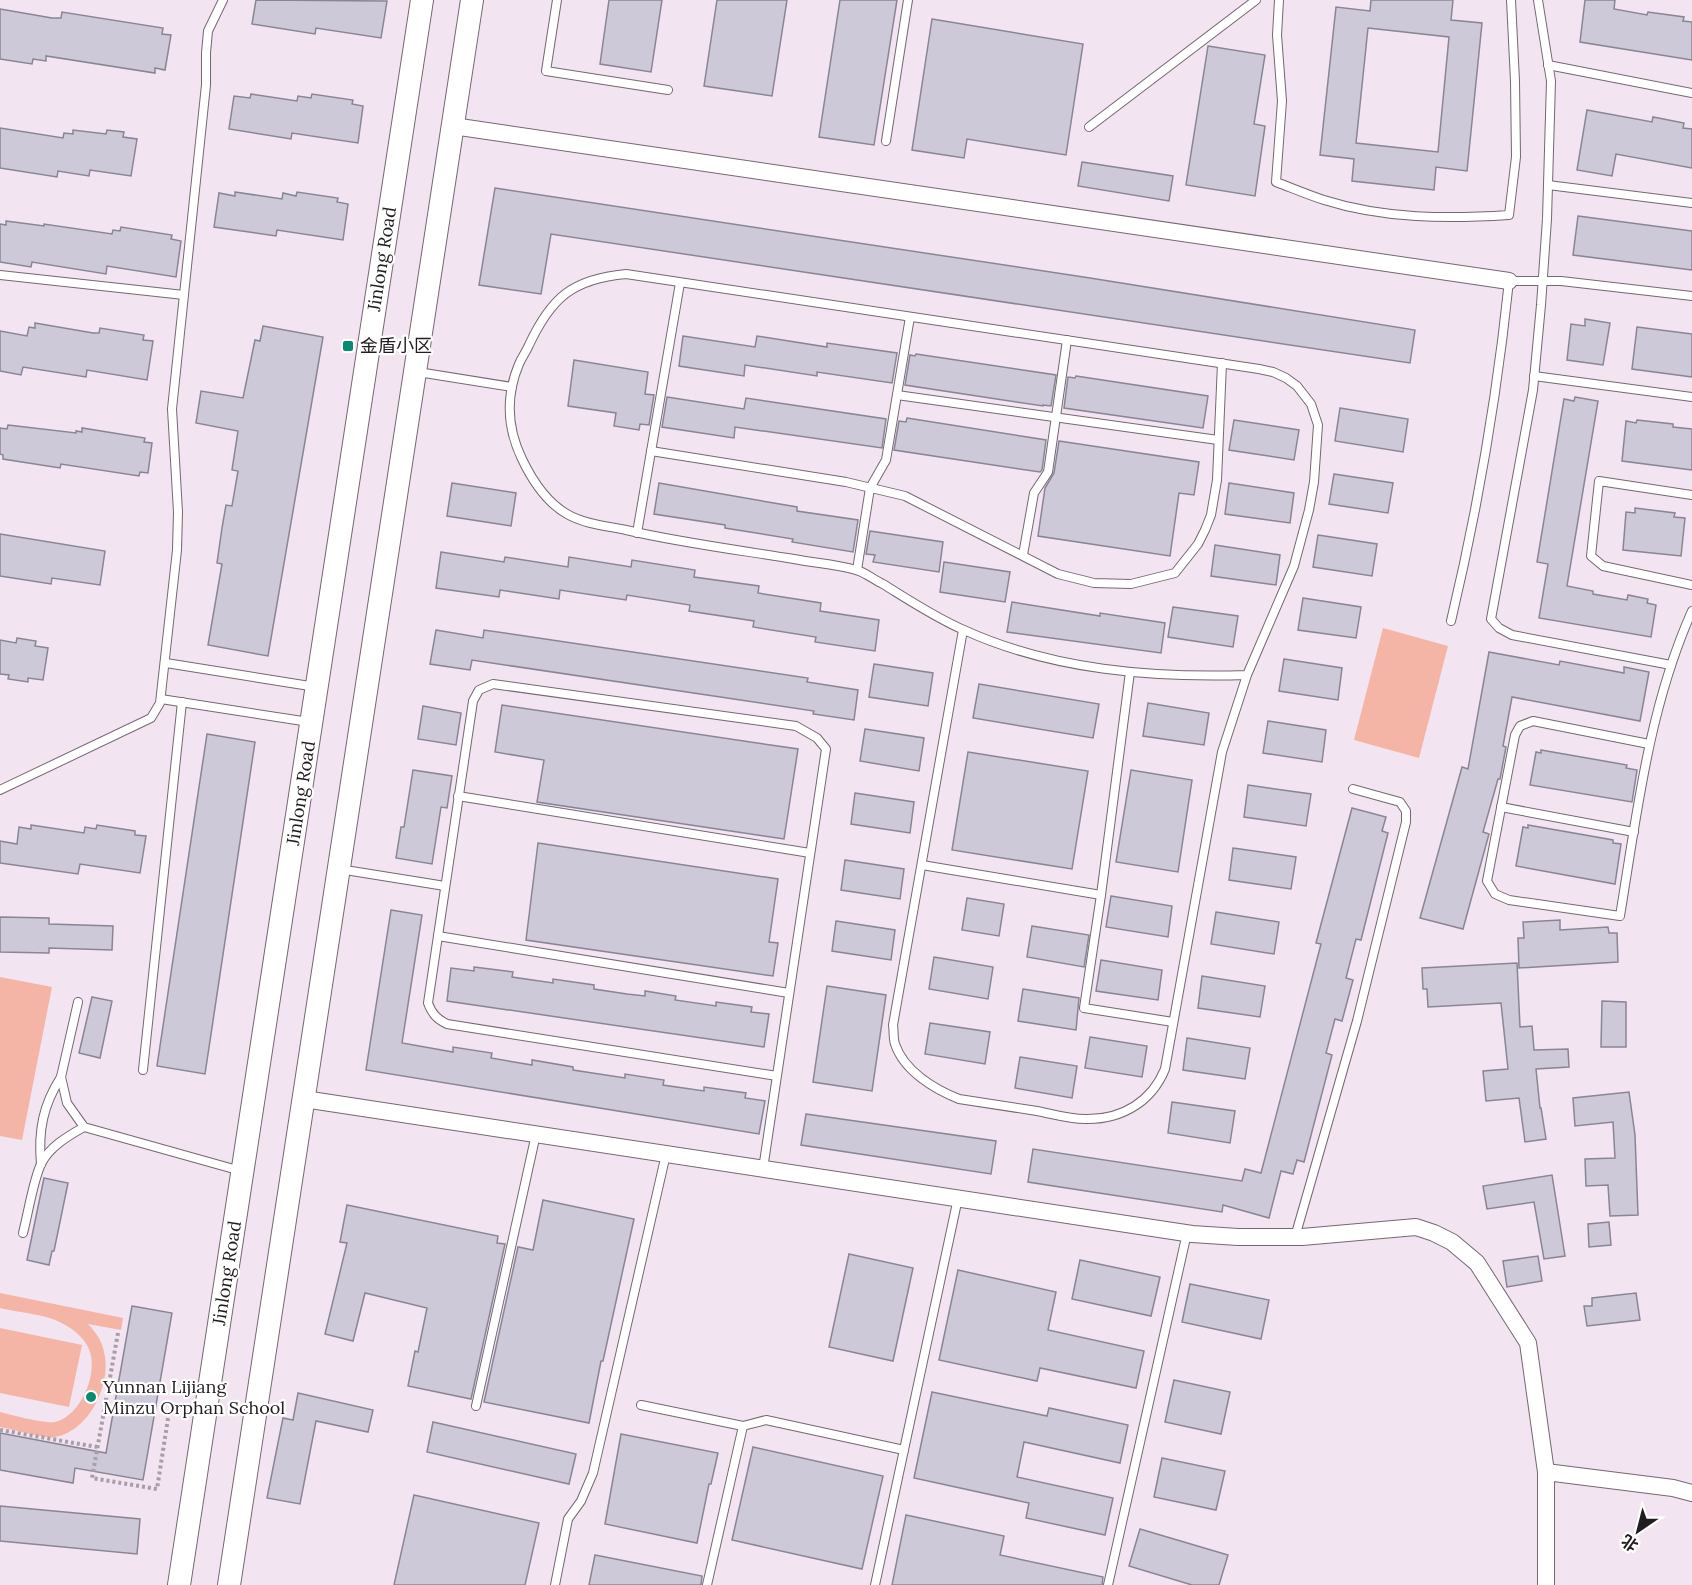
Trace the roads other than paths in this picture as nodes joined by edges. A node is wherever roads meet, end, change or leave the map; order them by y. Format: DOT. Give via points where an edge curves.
graph roads {
  1 [pos="223,0"];
  2 [pos="422,0"];
  3 [pos="472,0"];
  4 [pos="557,0"];
  5 [pos="908,0"];
  6 [pos="1256,0"];
  7 [pos="1280,0"];
  8 [pos="1511,0"];
  9 [pos="1538,0"];
  10 [pos="1548,65"];
  11 [pos="668,90"];
  12 [pos="1692,93"];
  13 [pos="453,126"];
  14 [pos="1089,127"];
  15 [pos="886,141"];
  16 [pos="1548,185"];
  17 [pos="1692,203"];
  18 [pos="0,275"];
  19 [pos="1509,281"];
  20 [pos="1543,281"];
  21 [pos="680,283"];
  22 [pos="184,296"];
  23 [pos="1692,296"];
  24 [pos="910,317"];
  25 [pos="1067,340"];
  26 [pos="1222,363"];
  27 [pos="416,372"];
  28 [pos="1534,376"];
  29 [pos="512,387"];
  30 [pos="897,395"];
  31 [pos="1692,397"];
  32 [pos="1056,418"];
  33 [pos="1218,440"];
  34 [pos="651,451"];
  35 [pos="870,488"];
  36 [pos="1692,495"];
  37 [pos="637,533"];
  38 [pos="1023,555"];
  39 [pos="857,570"];
  40 [pos="1692,585"];
  41 [pos="1692,611"];
  42 [pos="1450,621"];
  43 [pos="963,630"];
  44 [pos="166,663"];
  45 [pos="1671,665"];
  46 [pos="1130,672"];
  47 [pos="1247,675"];
  48 [pos="317,687"];
  49 [pos="161,699"];
  50 [pos="182,702"];
  51 [pos="311,722"];
  52 [pos="1649,744"];
  53 [pos="1353,789"];
  54 [pos="0,790"];
  55 [pos="458,796"];
  56 [pos="1501,807"];
  57 [pos="1634,832"];
  58 [pos="810,853"];
  59 [pos="922,865"];
  60 [pos="339,869"];
  61 [pos="445,886"];
  62 [pos="1101,895"];
  63 [pos="438,936"];
  64 [pos="789,993"];
  65 [pos="78,1002"];
  66 [pos="1173,1022"];
  67 [pos="143,1070"];
  68 [pos="777,1076"];
  69 [pos="61,1077"];
  70 [pos="304,1099"];
  71 [pos="84,1127"];
  72 [pos="536,1134"];
  73 [pos="666,1154"];
  74 [pos="41,1165"];
  75 [pos="763,1169"];
  76 [pos="242,1171"];
  77 [pos="958,1198"];
  78 [pos="23,1233"];
  79 [pos="1187,1233"];
  80 [pos="1295,1237"];
  81 [pos="641,1405"];
  82 [pos="476,1406"];
  83 [pos="743,1426"];
  84 [pos="904,1450"];
  85 [pos="1546,1472"];
  86 [pos="1692,1493"];
  87 [pos="179,1585"];
  88 [pos="230,1585"];
  89 [pos="555,1585"];
  90 [pos="707,1585"];
  91 [pos="875,1585"];
  92 [pos="1108,1585"];
  93 [pos="1546,1585"];
  1 -- 22 [label="lane" via="208,32 207,85"];
  2 -- 48 [label="main road, Jinlong Road"];
  3 -- 13 [label="main road"];
  4 -- 11 [label="lane" via="546,71"];
  5 -- 15 [label="lane"];
  6 -- 14 [label="lane"];
  7 -- 8 [label="lane" via="1277,35 1282,101 1276,182 1359,208 1469,218 1509,215 1516,157"];
  9 -- 10 [label="lane"];
  10 -- 12 [label="lane"];
  10 -- 16 [label="lane"];
  13 -- 19 [label="street"];
  13 -- 27 [label="main road"];
  16 -- 17 [label="lane"];
  16 -- 20 [label="lane"];
  18 -- 22 [label="lane"];
  19 -- 20 [label="lane"];
  19 -- 42 [label="lane" via="1491,424"];
  20 -- 23 [label="lane"];
  20 -- 28 [label="lane"];
  21 -- 24 [label="lane"];
  21 -- 29 [label="lane" via="626,274 590,280 574,288 542,319"];
  21 -- 34 [label="lane"];
  22 -- 44 [label="lane" via="172,409 178,512"];
  24 -- 25 [label="lane"];
  24 -- 30 [label="lane"];
  25 -- 26 [label="lane"];
  25 -- 32 [label="lane"];
  26 -- 33 [label="lane"];
  26 -- 47 [label="lane" via="1286,378 1305,394 1318,426 1314,482 1302,538"];
  27 -- 29 [label="lane"];
  27 -- 60 [label="main road"];
  28 -- 31 [label="lane"];
  28 -- 45 [label="lane" via="1491,619 1512,635"];
  29 -- 37 [label="lane" via="510,415 514,438 523,461 546,497 578,519"];
  30 -- 32 [label="lane"];
  30 -- 35 [label="lane" via="886,460"];
  32 -- 33 [label="lane"];
  32 -- 38 [label="lane" via="1048,472 1034,493"];
  33 -- 38 [label="lane" via="1211,515 1198,544 1175,573 1131,584 1094,583 1058,574"];
  34 -- 35 [label="lane"];
  34 -- 37 [label="lane"];
  35 -- 38 [label="lane" via="905,496"];
  35 -- 39 [label="lane"];
  36 -- 40 [label="lane" via="1599,481 1591,556 1603,566"];
  37 -- 39 [label="lane"];
  39 -- 43 [label="lane"];
  41 -- 45 [label="lane"];
  43 -- 46 [label="lane" via="1045,657"];
  43 -- 59 [label="lane"];
  44 -- 48 [label="lane"];
  44 -- 49 [label="lane"];
  45 -- 52 [label="lane"];
  46 -- 47 [label="lane"];
  46 -- 62 [label="lane"];
  47 -- 66 [label="lane" via="1222,752"];
  48 -- 51 [label="main road, Jinlong Road"];
  49 -- 50 [label="lane"];
  49 -- 54 [label="lane" via="151,718"];
  50 -- 51 [label="lane"];
  50 -- 67 [label="lane"];
  51 -- 76 [label="main road, Jinlong Road"];
  52 -- 56 [label="lane" via="1533,721 1524,723 1515,735"];
  52 -- 57 [label="lane"];
  53 -- 80 [label="lane" via="1400,802 1406,811 1406,822 1357,1021"];
  55 -- 58 [label="lane"];
  55 -- 58 [label="lane" via="473,701 479,690 493,684 796,726 817,738 826,749"];
  55 -- 61 [label="lane"];
  56 -- 57 [label="lane"];
  56 -- 57 [label="lane" via="1486,880 1495,894 1509,900 1620,916"];
  58 -- 64 [label="lane"];
  59 -- 62 [label="lane"];
  59 -- 66 [label="lane" via="893,1025 901,1055 930,1084 959,1099 1086,1120 1118,1114 1146,1099 1160,1080"];
  60 -- 61 [label="lane"];
  60 -- 70 [label="main road"];
  61 -- 63 [label="lane"];
  62 -- 66 [label="lane" via="1084,1008"];
  63 -- 64 [label="lane"];
  63 -- 68 [label="lane" via="428,1003 436,1018 447,1024"];
  64 -- 68 [label="lane"];
  65 -- 69 [label="lane"];
  68 -- 75 [label="lane"];
  69 -- 71 [label="lane" via="67,1102"];
  69 -- 74 [label="lane" via="42,1118"];
  70 -- 72 [label="street"];
  70 -- 88 [label="main road"];
  71 -- 74 [label="lane" via="56,1145"];
  71 -- 76 [label="lane"];
  72 -- 73 [label="street"];
  72 -- 82 [label="lane"];
  73 -- 75 [label="street"];
  73 -- 89 [label="lane" via="593,1473 568,1519"];
  74 -- 78 [label="lane"];
  75 -- 77 [label="street"];
  76 -- 87 [label="main road, Jinlong Road"];
  77 -- 79 [label="street"];
  77 -- 84 [label="lane"];
  79 -- 80 [label="street"];
  79 -- 92 [label="lane"];
  80 -- 85 [label="street" via="1416,1227 1452,1242 1471,1257 1527,1343"];
  81 -- 83 [label="lane"];
  83 -- 84 [label="lane" via="766,1420"];
  83 -- 90 [label="lane"];
  84 -- 91 [label="lane"];
  85 -- 86 [label="street"];
  85 -- 93 [label="street"];
}
